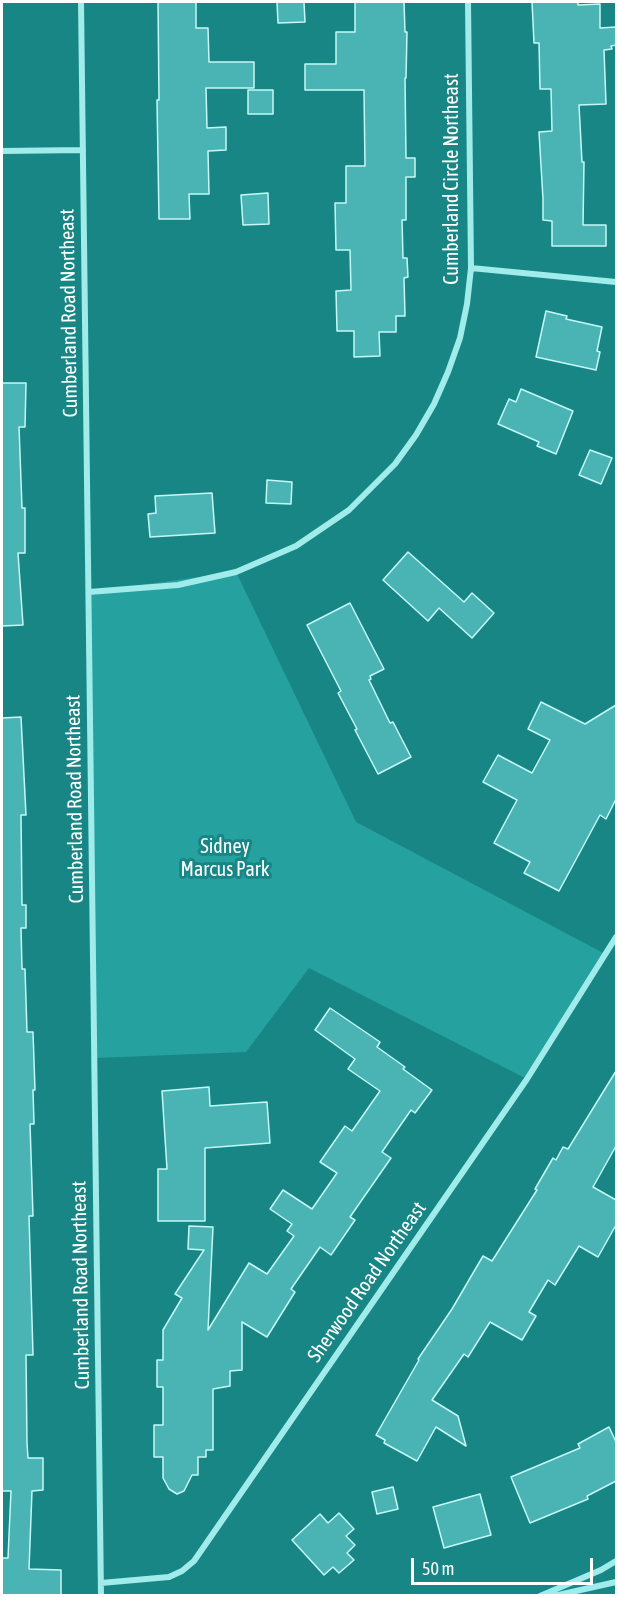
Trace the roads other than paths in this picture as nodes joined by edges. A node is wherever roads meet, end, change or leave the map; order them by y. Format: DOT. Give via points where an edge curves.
graph roads {
  1 [pos="81,2"];
  2 [pos="468,2"];
  3 [pos="83,150"];
  4 [pos="2,151"];
  5 [pos="471,268"];
  6 [pos="616,282"];
  7 [pos="89,592"];
  8 [pos="616,937"];
  9 [pos="616,1561"];
  10 [pos="616,1582"];
  11 [pos="101,1583"];
  12 [pos="101,1596"];
  13 [pos="540,1596"];
  14 [pos="554,1596"];
  1 -- 3 [label="street, Cumberland Road Northeast"];
  2 -- 5 [label="street, Cumberland Circle Northeast"];
  3 -- 4 [label="street"];
  3 -- 7 [label="street, Cumberland Road Northeast"];
  5 -- 6 [label="street"];
  5 -- 7 [label="street, Cumberland Circle Northeast" via="460,338 434,405 395,464 350,510 296,546 236,572 178,585"];
  7 -- 11 [label="street, Cumberland Road Northeast"];
  8 -- 11 [label="street, Sherwood Road Northeast" via="527,1079 194,1561 169,1577"];
  9 -- 13 [label="street"];
  10 -- 14 [label="street"];
  11 -- 12 [label="street, Cumberland Road Northeast"];
}
